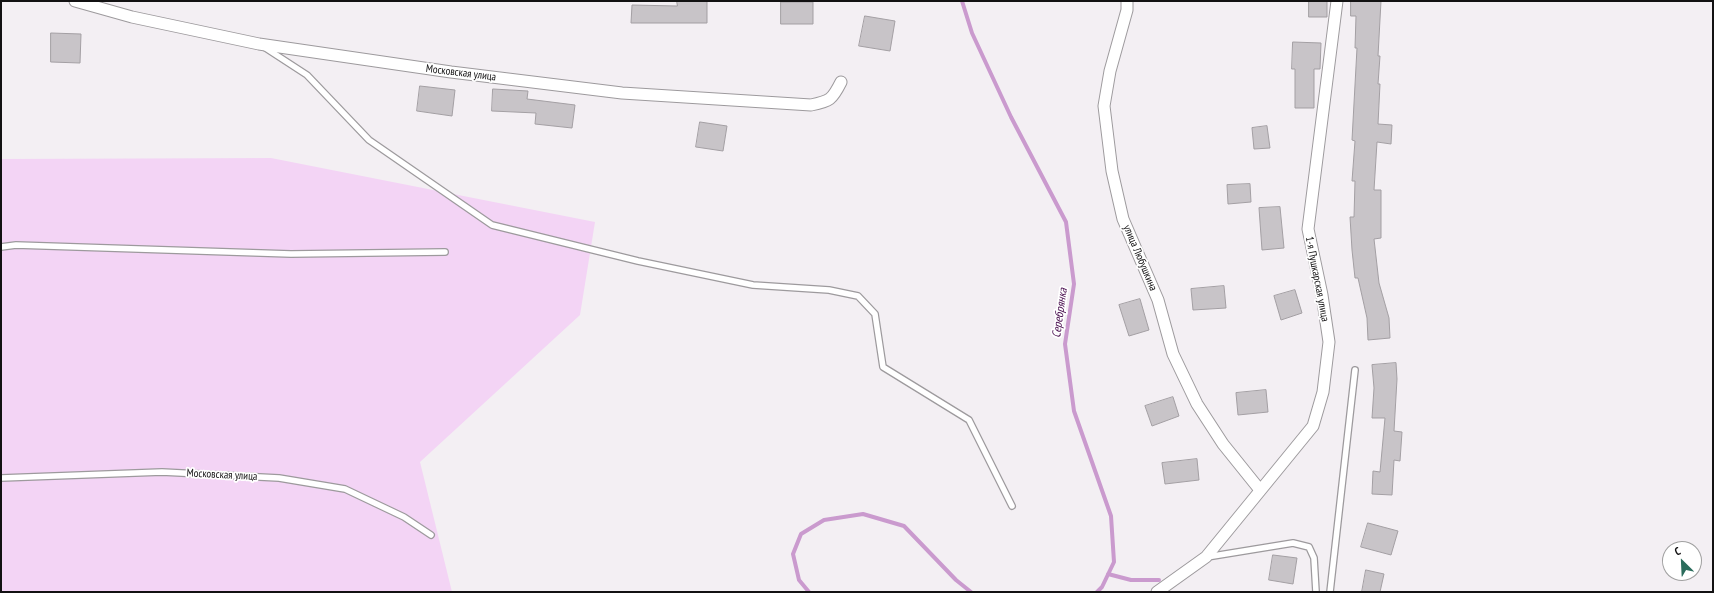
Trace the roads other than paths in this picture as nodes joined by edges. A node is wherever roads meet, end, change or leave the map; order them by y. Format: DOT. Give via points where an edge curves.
graph roads {
  1 [pos="75,1"];
  2 [pos="1127,1"];
  3 [pos="1337,1"];
  4 [pos="259,44"];
  5 [pos="841,82"];
  6 [pos="1,247"];
  7 [pos="445,252"];
  8 [pos="1356,370"];
  9 [pos="1,478"];
  10 [pos="1260,490"];
  11 [pos="1012,506"];
  12 [pos="431,535"];
  13 [pos="1206,557"];
  14 [pos="1157,592"];
  15 [pos="1316,592"];
  16 [pos="1330,592"];
  1 -- 4 [label="street, Московская улица" via="132,17"];
  2 -- 10 [label="street, улица Любушкина" via="1104,106 1112,171 1123,219 1158,300 1172,354 1197,404 1223,444"];
  3 -- 10 [label="street, 1-я Пушкарская улица" via="1308,229 1322,295 1328,342 1323,392 1314,426"];
  4 -- 5 [label="street, Московская улица" via="451,72 622,93 811,105 828,101"];
  4 -- 11 [label="lane" via="307,75 369,140 492,225 638,261 753,285 829,290 858,296 875,314 883,367 969,420"];
  6 -- 7 [label="lane" via="291,254"];
  8 -- 16 [label="lane"];
  9 -- 12 [label="lane, Московская улица" via="162,472 279,478 345,489 404,517"];
  10 -- 13 [label="street, 1-я Пушкарская улица"];
  13 -- 14 [label="street, 1-я Пушкарская улица"];
  13 -- 15 [label="lane" via="1293,543 1309,547 1314,558"];
}
